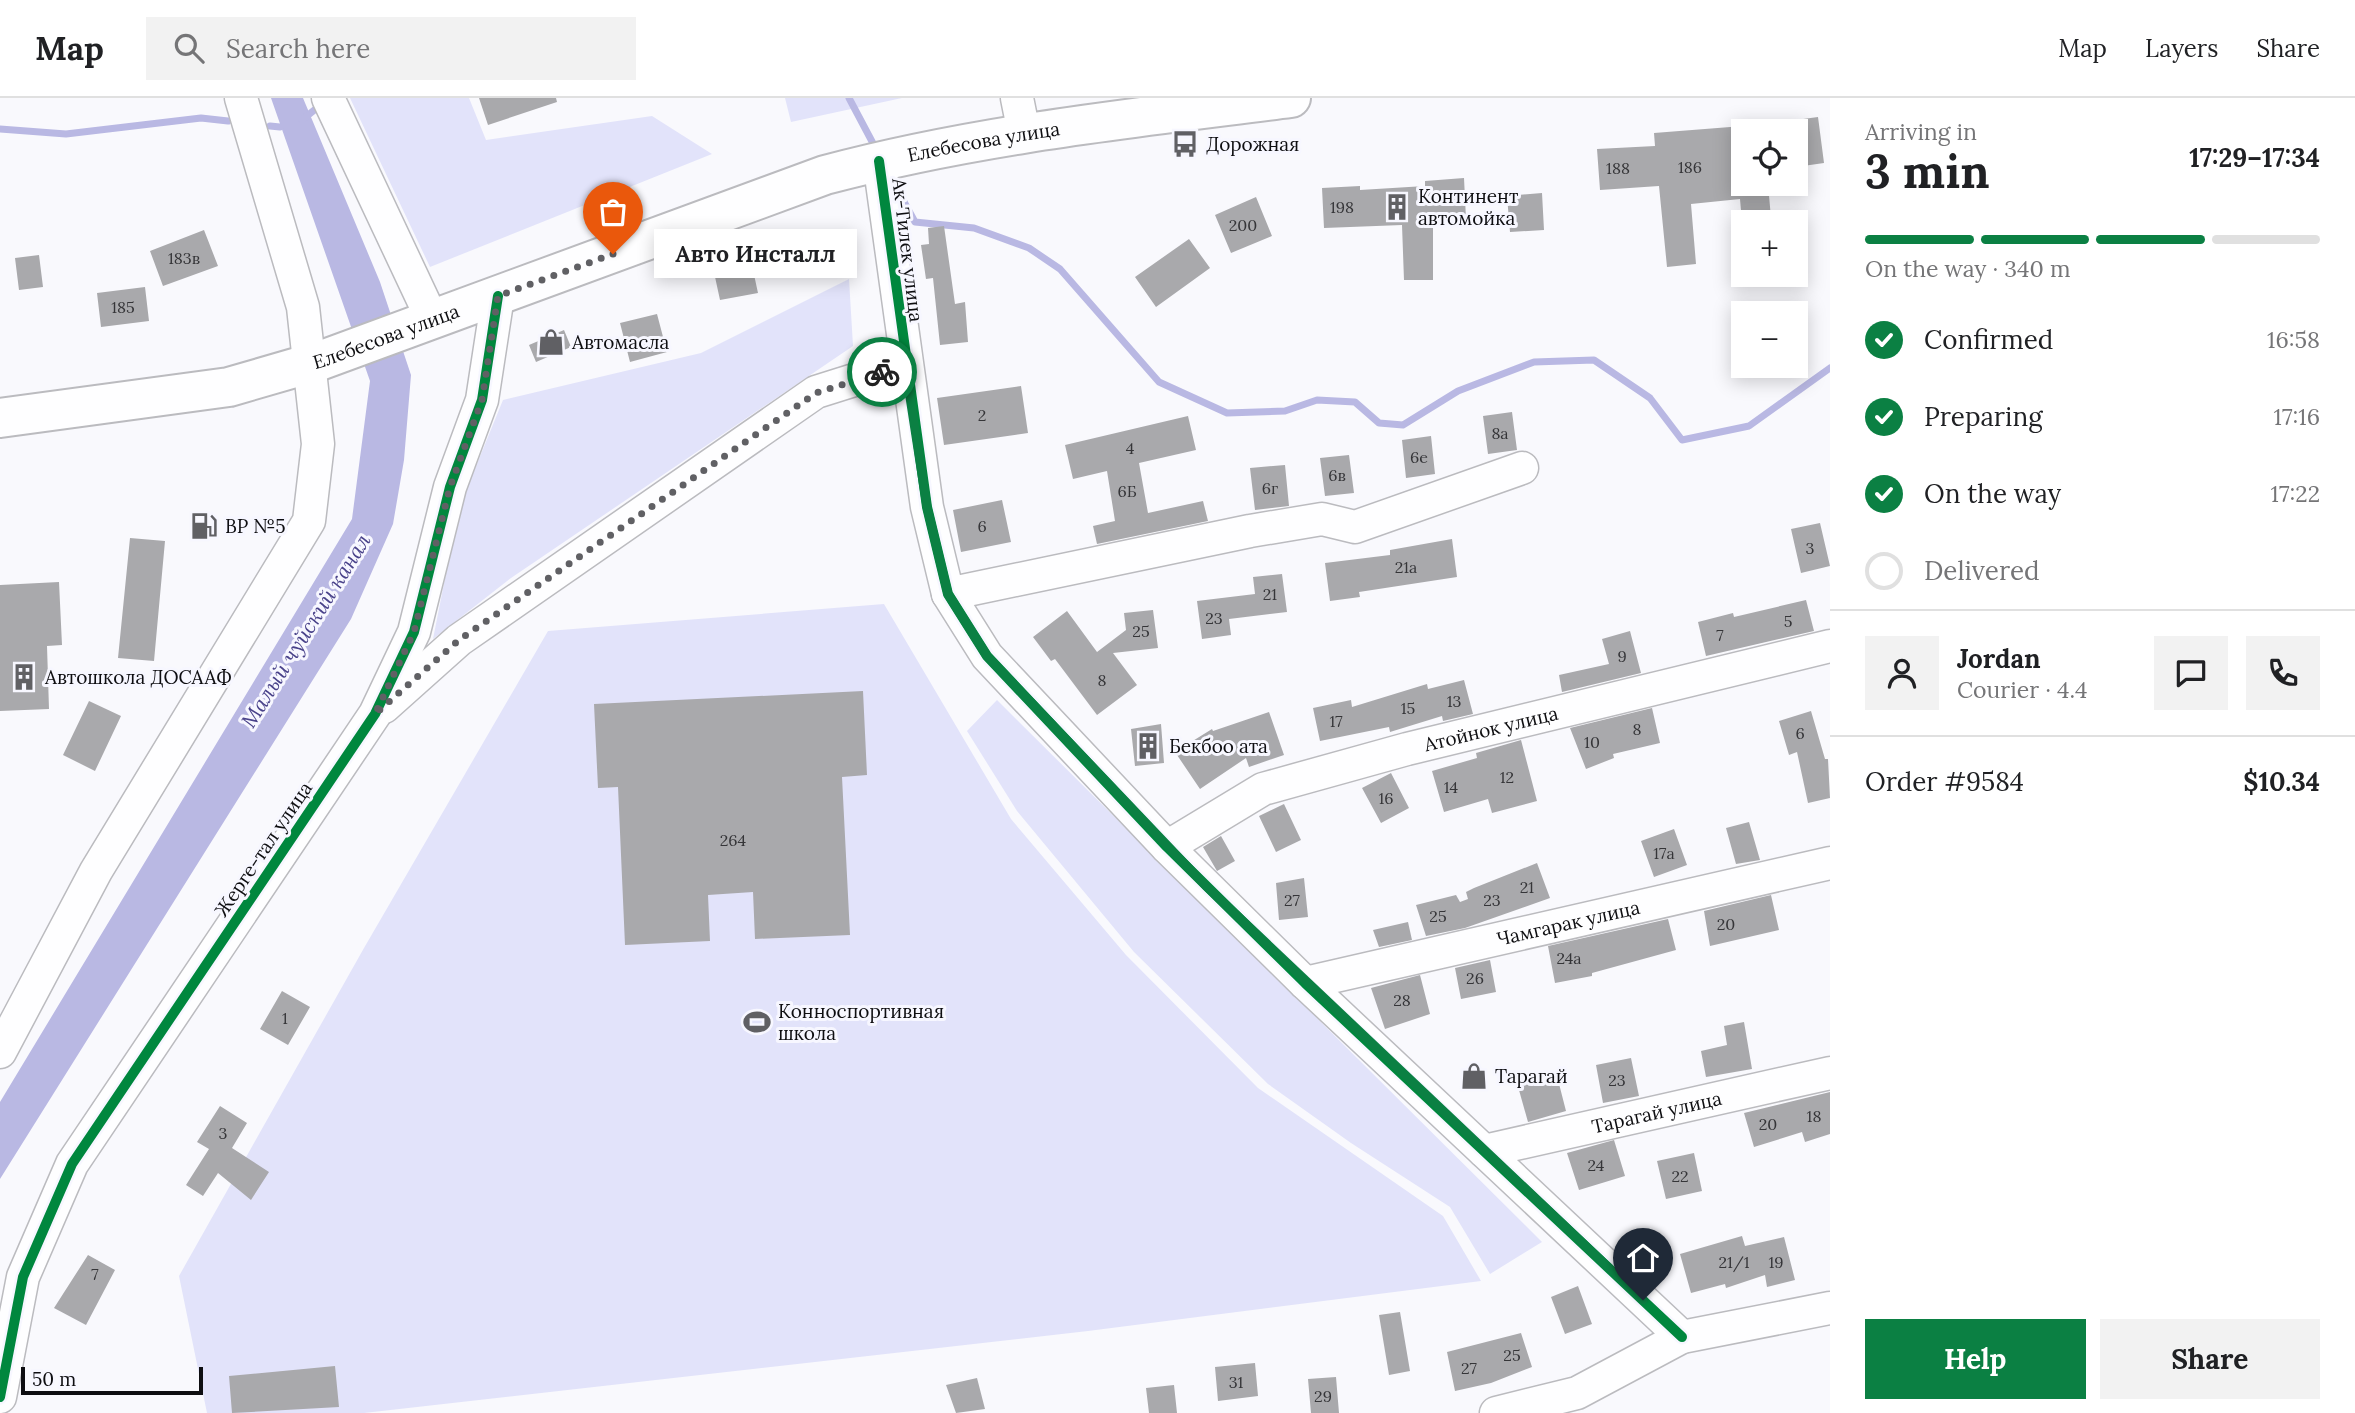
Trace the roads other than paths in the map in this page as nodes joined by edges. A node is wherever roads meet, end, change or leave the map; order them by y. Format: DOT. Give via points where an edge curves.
graph roads {
  1 [pos="241,98"];
  2 [pos="328,98"];
  3 [pos="1292,98"];
  4 [pos="1021,116"];
  5 [pos="879,161"];
  6 [pos="498,296"];
  7 [pos="424,324"];
  8 [pos="317,361"];
  9 [pos="905,365"];
  10 [pos="0,418"];
  11 [pos="1522,468"];
  12 [pos="948,594"];
  13 [pos="1830,646"];
  14 [pos="375,714"];
  15 [pos="1167,847"];
  16 [pos="1830,863"];
  17 [pos="1306,983"];
  18 [pos="0,1052"];
  19 [pos="1830,1073"];
  20 [pos="1484,1151"];
  21 [pos="1830,1308"];
  22 [pos="1682,1337"];
  23 [pos="0,1397"];
  24 [pos="1496,1413"];
  1 -- 8 [label="street"];
  2 -- 7 [label="street" via="424,302"];
  3 -- 4 [label="main road, Елебесова улица"];
  4 -- 5 [label="main road, Елебесова улица"];
  5 -- 6 [label="main road, Елебесова улица" via="825,176"];
  5 -- 9 [label="street, Ак-Тилек улица"];
  6 -- 7 [label="main road, Елебесова улица"];
  6 -- 14 [label="street, Жерге-тал улица" via="482,400 450,487 414,632"];
  7 -- 8 [label="main road, Елебесова улица"];
  8 -- 10 [label="main road, Елебесова улица" via="229,387"];
  8 -- 18 [label="street" via="318,444 309,521 96,871"];
  9 -- 12 [label="street, Ак-Тилек улица" via="927,507"];
  9 -- 14 [label="street" via="816,393 459,640"];
  11 -- 12 [label="street" via="1355,527 1322,519 1250,530"];
  12 -- 15 [label="street, Ак-Тилек улица" via="987,656"];
  13 -- 15 [label="street, Атойнок улица" via="1407,749 1263,789"];
  14 -- 23 [label="street, Жерге-тал улица" via="72,1164 23,1278"];
  15 -- 17 [label="street, Ак-Тилек улица"];
  16 -- 17 [label="street, Чамгарак улица"];
  17 -- 20 [label="street, Ак-Тилек улица"];
  19 -- 20 [label="street, Тарагай улица"];
  20 -- 22 [label="street, Ак-Тилек улица"];
  21 -- 22 [label="street"];
  22 -- 24 [label="street" via="1577,1393"];
}
